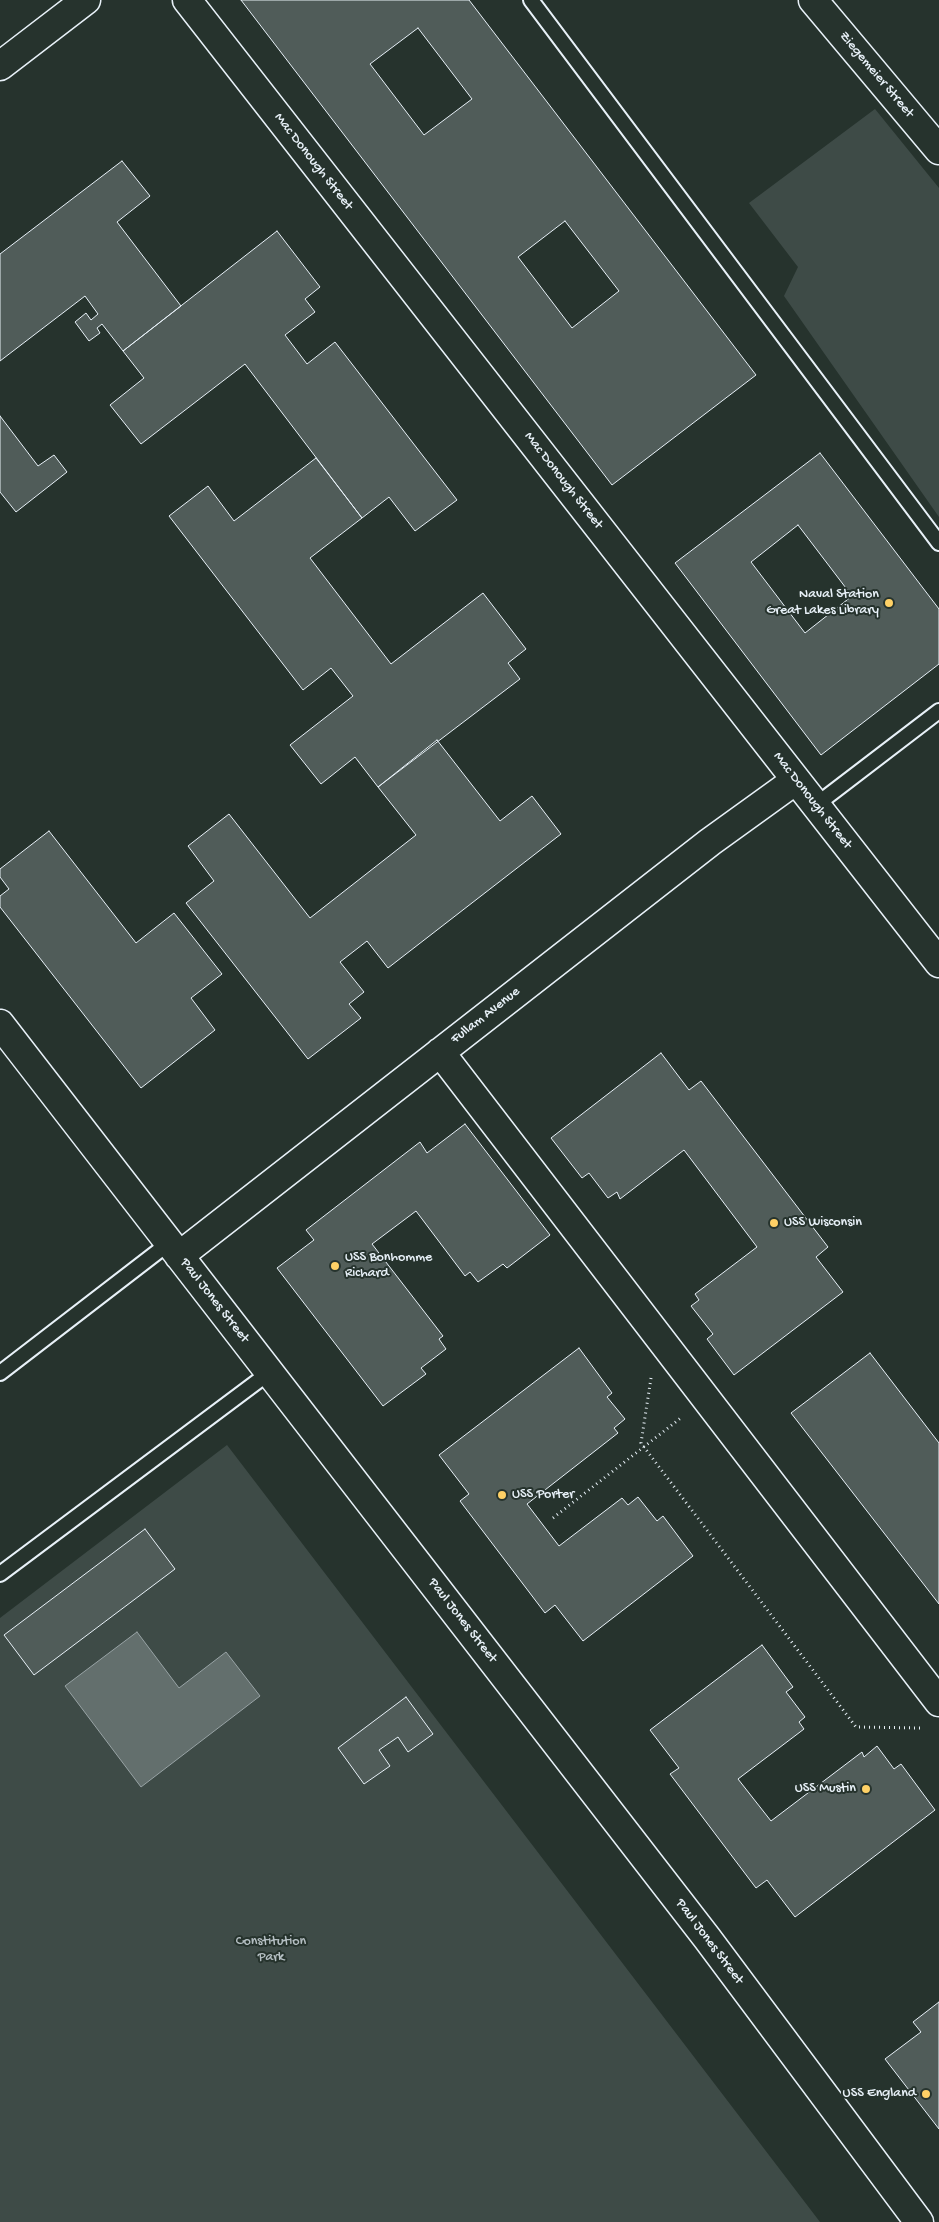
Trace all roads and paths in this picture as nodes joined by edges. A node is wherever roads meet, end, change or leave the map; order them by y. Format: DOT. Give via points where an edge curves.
graph roads {
  1 [pos="86,0"];
  2 [pos="187,0"];
  3 [pos="532,0"];
  4 [pos="812,0"];
  5 [pos="0,66"];
  6 [pos="939,150"];
  7 [pos="939,543"];
  8 [pos="939,711"];
  9 [pos="796,780"];
  10 [pos="816,805"];
  11 [pos="939,963"];
  12 [pos="0,1024"];
  13 [pos="440,1052"];
  14 [pos="174,1250"];
  15 [pos="658,1336"];
  16 [pos="270,1372"];
  17 [pos="0,1373"];
  18 [pos="706,1398"];
  19 [pos="644,1447"];
  20 [pos="553,1518"];
  21 [pos="0,1574"];
  22 [pos="939,1702"];
  23 [pos="930,1728"];
  24 [pos="920,2222"];
  1 -- 5 [label="street"];
  2 -- 9 [label="street, Mac Donough Street"];
  3 -- 7 [label="lane"];
  4 -- 6 [label="street, Ziegemeier Street"];
  8 -- 10 [label="lane"];
  9 -- 10 [label="street, Mac Donough Street"];
  9 -- 13 [label="street, Fullam Avenue" via="710,842"];
  10 -- 11 [label="street, Mac Donough Street"];
  12 -- 14 [label="street, Paul Jones Street"];
  13 -- 14 [label="street, Fullam Avenue"];
  13 -- 15 [label="street"];
  14 -- 16 [label="street, Paul Jones Street"];
  14 -- 17 [label="lane"];
  15 -- 18 [label="street"];
  15 -- 19 [label="path" via="641,1443"];
  16 -- 21 [label="lane"];
  16 -- 24 [label="street, Paul Jones Street" via="707,1938"];
  18 -- 19 [label="path"];
  18 -- 22 [label="street"];
  19 -- 20 [label="path"];
  19 -- 23 [label="path" via="856,1727"];
}
